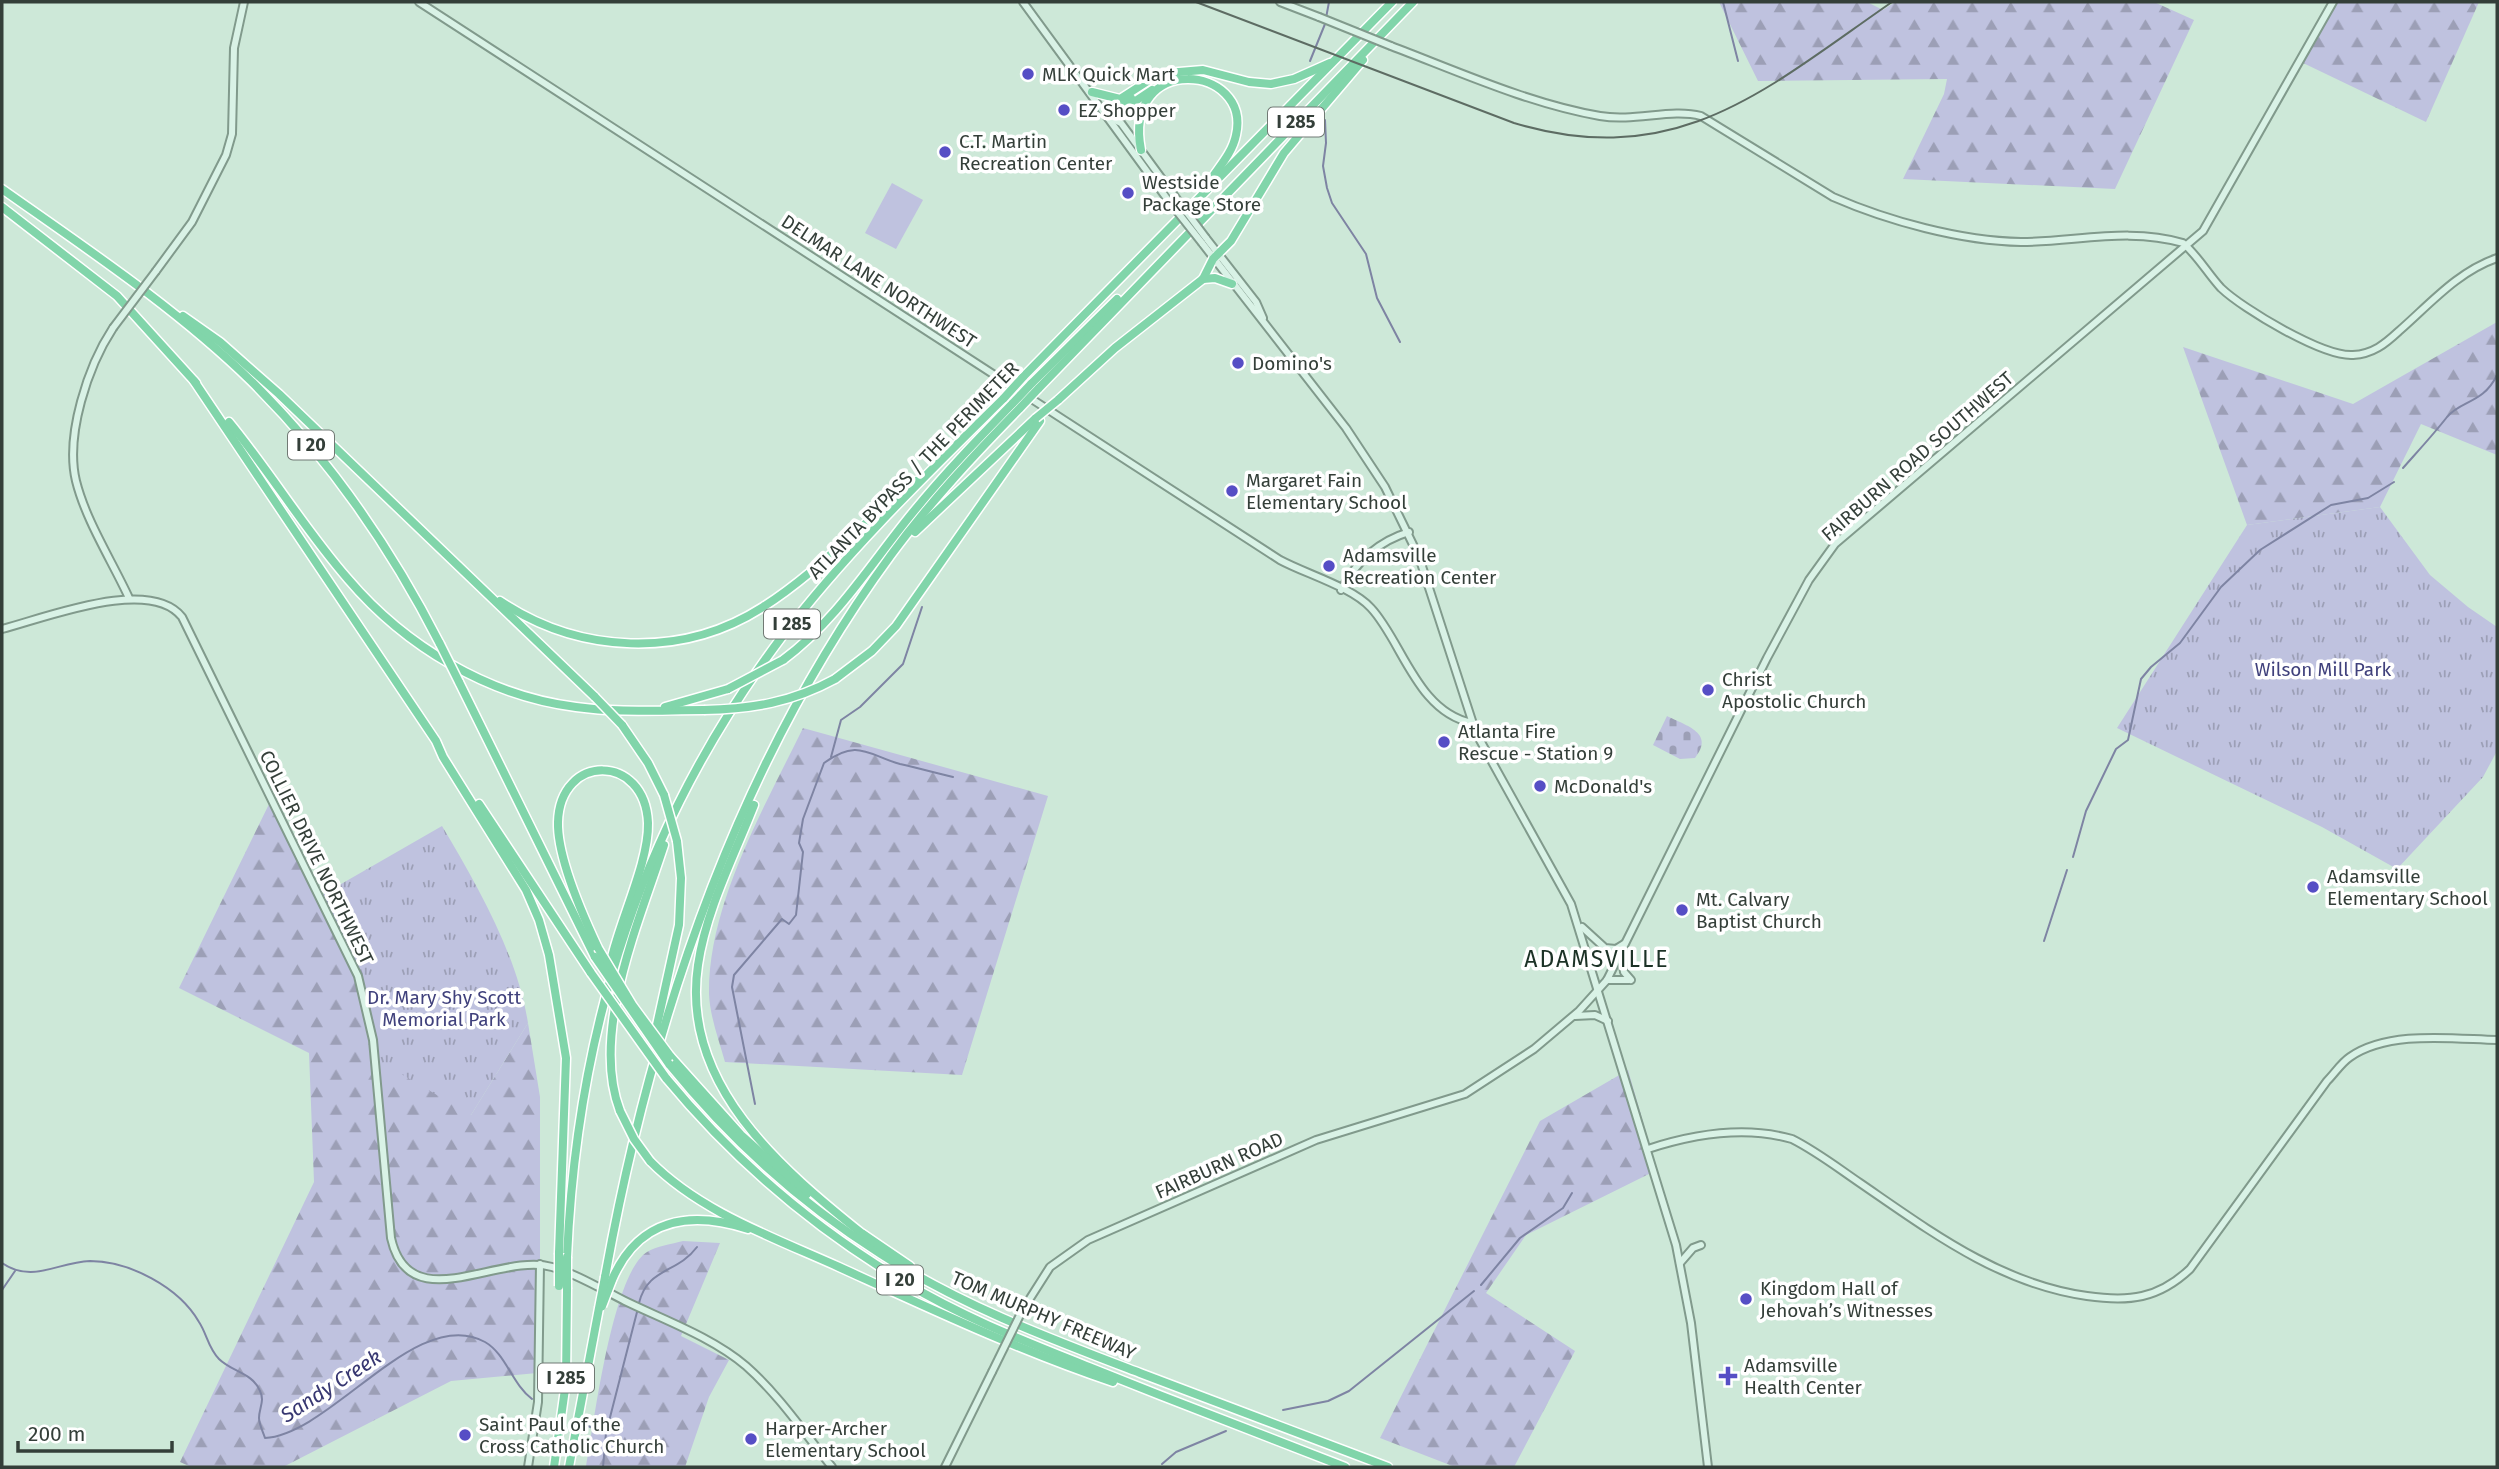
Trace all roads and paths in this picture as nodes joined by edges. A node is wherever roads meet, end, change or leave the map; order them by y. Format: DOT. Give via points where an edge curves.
graph roads {
  1 [pos="244,2"];
  2 [pos="419,2"];
  3 [pos="1023,2"];
  4 [pos="1280,2"];
  5 [pos="1392,2"];
  6 [pos="1413,2"];
  7 [pos="2333,2"];
  8 [pos="1389,27"];
  9 [pos="1335,60"];
  10 [pos="1176,73"];
  11 [pos="1156,89"];
  12 [pos="1091,92"];
  13 [pos="1110,117"];
  14 [pos="1141,150"];
  15 [pos="2,189"];
  16 [pos="1171,197"];
  17 [pos="1200,197"];
  18 [pos="2,207"];
  19 [pos="2188,247"];
  20 [pos="1216,256"];
  21 [pos="2497,258"];
  22 [pos="1202,279"];
  23 [pos="1232,284"];
  24 [pos="136,286"];
  25 [pos="1264,320"];
  26 [pos="194,381"];
  27 [pos="1017,406"];
  28 [pos="1038,420"];
  29 [pos="942,459"];
  30 [pos="1409,532"];
  31 [pos="891,556"];
  32 [pos="464,571"];
  33 [pos="1341,590"];
  34 [pos="129,598"];
  35 [pos="2,629"];
  36 [pos="634,711"];
  37 [pos="1472,723"];
  38 [pos="436,741"];
  39 [pos="776,748"];
  40 [pos="674,813"];
  41 [pos="1579,924"];
  42 [pos="1625,943"];
  43 [pos="1621,951"];
  44 [pos="1607,981"];
  45 [pos="1599,992"];
  46 [pos="603,999"];
  47 [pos="1574,1016"];
  48 [pos="1608,1021"];
  49 [pos="2497,1040"];
  50 [pos="657,1044"];
  51 [pos="670,1060"];
  52 [pos="1648,1149"];
  53 [pos="865,1236"];
  54 [pos="784,1242"];
  55 [pos="1701,1245"];
  56 [pos="563,1255"];
  57 [pos="1680,1263"];
  58 [pos="540,1264"];
  59 [pos="608,1279"];
  60 [pos="972,1304"];
  61 [pos="1183,1405"];
  62 [pos="528,1467"];
  63 [pos="554,1467"];
  64 [pos="569,1467"];
  65 [pos="832,1467"];
  66 [pos="945,1467"];
  67 [pos="1345,1467"];
  68 [pos="1388,1467"];
  69 [pos="1708,1467"];
  1 -- 34 [label="street, bridge" via="234,48 232,134 226,155 192,222 113,328 91,367 73,458 81,495"];
  2 -- 33 [label="street, DELMAR LANE NORTHWEST" via="1280,560"];
  3 -- 12 [label="street"];
  4 -- 19 [label="street, bridge" via="1492,85 1597,116 1625,120 1681,113 1701,116 1833,197 1965,237 2026,242 2115,235"];
  5 -- 9 [label="highway, ATLANTA BYPASS / THE PERIMETER / I 285"];
  6 -- 8 [label="highway, ATLANTA BYPASS / THE PERIMETER / I 285"];
  7 -- 19 [label="street, FAIRBURN ROAD SOUTHWEST" via="2217,209"];
  8 -- 20 [label="highway" via="1284,153 1231,241"];
  8 -- 27 [label="highway, ATLANTA BYPASS / THE PERIMETER / I 285, bridge"];
  9 -- 10 [label="highway" via="1294,79 1271,83 1203,70"];
  9 -- 17 [label="highway, ATLANTA BYPASS / THE PERIMETER / I 285"];
  10 -- 12 [label="highway" via="1158,76 1120,99"];
  10 -- 13 [label="highway" via="1151,84"];
  11 -- 13 [label="highway"];
  11 -- 14 [label="highway" via="1140,117"];
  11 -- 17 [label="highway" via="1181,78 1203,80 1223,93 1235,112 1234,142"];
  12 -- 13 [label="street"];
  13 -- 14 [label="street" via="1121,123"];
  13 -- 16 [label="street"];
  14 -- 16 [label="street"];
  15 -- 24 [label="highway, I 20"];
  16 -- 20 [label="street, bridge"];
  17 -- 29 [label="highway, ATLANTA BYPASS / THE PERIMETER / I 285, bridge"];
  18 -- 26 [label="highway, I 20" via="106,286"];
  19 -- 21 [label="street" via="2219,286 2245,307 2325,350 2347,356 2366,354 2383,345 2447,287"];
  19 -- 42 [label="street, FAIRBURN ROAD SOUTHWEST" via="1835,544 1820,562"];
  20 -- 22 [label="highway"];
  20 -- 23 [label="street"];
  20 -- 25 [label="street" via="1256,302"];
  22 -- 23 [label="highway"];
  22 -- 28 [label="highway, bridge" via="1115,348"];
  23 -- 25 [label="street"];
  24 -- 32 [label="highway" via="245,363"];
  24 -- 51 [label="highway, I 20, bridge" via="233,364 318,453 382,540 440,643 595,957 635,1019"];
  25 -- 30 [label="street" via="1359,446"];
  26 -- 36 [label="highway" via="347,578 410,637 464,671 523,696 568,706"];
  26 -- 38 [label="highway, I 20"];
  27 -- 31 [label="highway, ATLANTA BYPASS / THE PERIMETER / I 285"];
  27 -- 36 [label="highway, bridge" via="928,494 842,606 811,638 783,660 728,689"];
  28 -- 31 [label="highway"];
  28 -- 36 [label="highway, bridge" via="896,626 835,679 768,705"];
  29 -- 32 [label="highway" via="772,601 732,624 684,640 619,644 567,634 512,608"];
  29 -- 40 [label="highway, ATLANTA BYPASS / THE PERIMETER / I 285" via="853,552 782,637 720,728"];
  30 -- 33 [label="street" via="1375,547"];
  30 -- 37 [label="street"];
  31 -- 39 [label="highway, ATLANTA BYPASS / THE PERIMETER / I 285" via="843,627"];
  32 -- 50 [label="highway, bridge" via="622,725 664,795 677,841 681,911"];
  33 -- 37 [label="street, DELMAR LANE NORTHWEST" via="1371,608 1431,696 1455,717"];
  34 -- 35 [label="street, COLLIER DRIVE NORTHWEST"];
  34 -- 58 [label="street, COLLIER DRIVE NORTHWEST" via="161,601 182,617 358,976 372,1028 391,1238 397,1258 407,1270 431,1280"];
  37 -- 41 [label="street" via="1560,880"];
  38 -- 56 [label="highway" via="534,904 549,956 566,1058"];
  38 -- 61 [label="highway, TOM MURPHY FREEWAY / I 20, bridge" via="666,1077 710,1128 768,1183 825,1230 934,1299"];
  39 -- 50 [label="highway, ATLANTA BYPASS / THE PERIMETER / I 285" via="719,872"];
  39 -- 53 [label="highway" via="701,947 698,1020 715,1075 742,1119 788,1170"];
  40 -- 46 [label="highway, ATLANTA BYPASS / THE PERIMETER / I 285" via="642,886"];
  40 -- 54 [label="highway, bridge" via="612,1021 611,1073 620,1111 650,1161 696,1198"];
  41 -- 42 [label="street" via="1605,948 1616,949"];
  41 -- 45 [label="street"];
  42 -- 43 [label="street, FAIRBURN ROAD SOUTHWEST"];
  43 -- 44 [label="street, FAIRBURN ROAD SOUTHWEST"];
  43 -- 44 [label="street" via="1621,964 1631,980"];
  44 -- 45 [label="street, FAIRBURN ROAD SOUTHWEST"];
  45 -- 47 [label="street, FAIRBURN ROAD"];
  45 -- 48 [label="street"];
  46 -- 51 [label="highway, bridge" via="615,942 648,834 640,792 627,777 609,770 590,772 570,785 562,799 558,823 563,854 598,948 633,1006"];
  46 -- 56 [label="highway, ATLANTA BYPASS / THE PERIMETER / I 285" via="581,1103"];
  47 -- 48 [label="street" via="1595,1015"];
  47 -- 66 [label="street, FAIRBURN ROAD, bridge" via="1534,1049 1465,1094 1339,1131 1088,1240 1050,1267"];
  48 -- 52 [label="street"];
  49 -- 52 [label="street" via="2415,1040 2375,1046 2350,1057 2190,1269 2148,1297 2070,1294 2010,1275 1944,1240 1806,1146 1775,1134 1697,1136"];
  50 -- 59 [label="highway, ATLANTA BYPASS / THE PERIMETER / I 285" via="628,1160"];
  51 -- 53 [label="highway" via="758,1152"];
  51 -- 60 [label="highway, TOM MURPHY FREEWAY / I 20" via="747,1149 814,1208 895,1263"];
  52 -- 57 [label="street"];
  53 -- 60 [label="highway"];
  54 -- 59 [label="highway" via="723,1222 678,1221 637,1242"];
  54 -- 61 [label="highway" via="976,1331"];
  55 -- 57 [label="street"];
  56 -- 63 [label="highway, ATLANTA BYPASS / THE PERIMETER / I 285, bridge" via="567,1311 564,1403"];
  57 -- 69 [label="street"];
  58 -- 62 [label="street" via="538,1402"];
  58 -- 65 [label="street, COLLIER DRIVE NORTHWEST" via="565,1271 734,1357 766,1387"];
  59 -- 64 [label="highway, I 285, bridge"];
  60 -- 68 [label="highway, TOM MURPHY FREEWAY / I 20"];
  61 -- 67 [label="highway, TOM MURPHY FREEWAY / I 20"];
}
